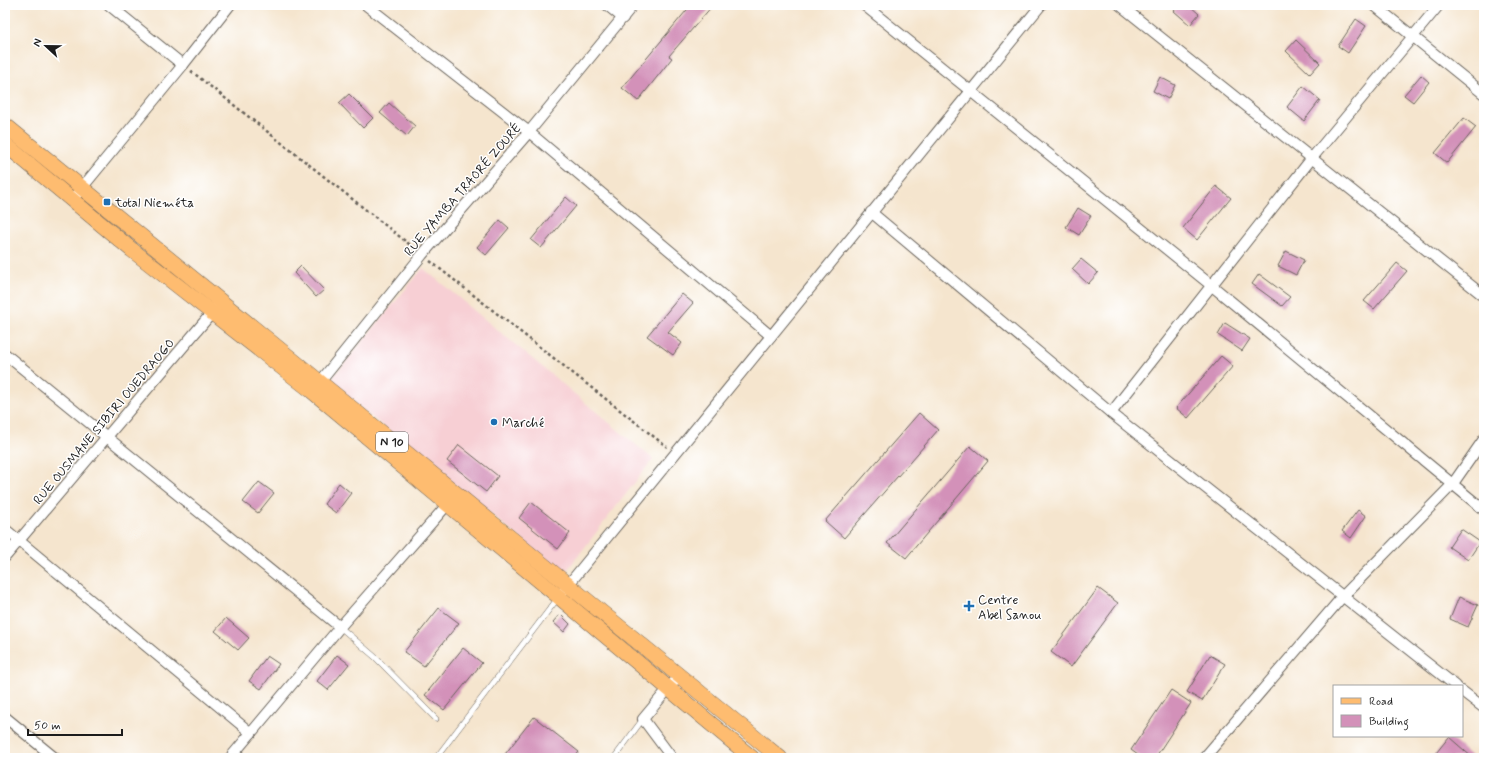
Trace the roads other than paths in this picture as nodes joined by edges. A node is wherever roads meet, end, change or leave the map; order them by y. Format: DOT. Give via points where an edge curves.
graph roads {
  1 [pos="109,5"];
  2 [pos="230,5"];
  3 [pos="366,5"];
  4 [pos="607,5"];
  5 [pos="633,5"];
  6 [pos="864,5"];
  7 [pos="1041,5"];
  8 [pos="1120,5"];
  9 [pos="1374,5"];
  10 [pos="1439,5"];
  11 [pos="623,18"];
  12 [pos="1413,36"];
  13 [pos="183,65"];
  14 [pos="970,92"];
  15 [pos="1484,94"];
  16 [pos="5,125"];
  17 [pos="528,132"];
  18 [pos="5,144"];
  19 [pos="1312,158"];
  20 [pos="82,187"];
  21 [pos="72,200"];
  22 [pos="871,212"];
  23 [pos="1211,284"];
  24 [pos="1484,296"];
  25 [pos="217,307"];
  26 [pos="772,336"];
  27 [pos="5,354"];
  28 [pos="316,387"];
  29 [pos="1111,413"];
  30 [pos="106,437"];
  31 [pos="1484,439"];
  32 [pos="1452,484"];
  33 [pos="447,505"];
  34 [pos="1484,510"];
  35 [pos="5,528"];
  36 [pos="19,540"];
  37 [pos="5,557"];
  38 [pos="564,591"];
  39 [pos="1343,596"];
  40 [pos="340,627"];
  41 [pos="679,676"];
  42 [pos="1455,685"];
  43 [pos="668,687"];
  44 [pos="1463,692"];
  45 [pos="1484,708"];
  46 [pos="5,717"];
  47 [pos="436,719"];
  48 [pos="643,719"];
  49 [pos="251,733"];
  50 [pos="55,758"];
  51 [pos="230,758"];
  52 [pos="436,758"];
  53 [pos="614,758"];
  54 [pos="672,758"];
  55 [pos="752,758"];
  56 [pos="780,758"];
  57 [pos="1204,758"];
  1 -- 13 [label="street"];
  2 -- 13 [label="street"];
  3 -- 17 [label="street"];
  4 -- 11 [label="street"];
  5 -- 11 [label="street, RUE YAMBA TRAORÉ ZOURÉ"];
  6 -- 14 [label="street"];
  7 -- 14 [label="street"];
  8 -- 19 [label="street"];
  9 -- 12 [label="street"];
  10 -- 12 [label="street"];
  11 -- 17 [label="street, RUE YAMBA TRAORÉ ZOURÉ"];
  12 -- 15 [label="street"];
  12 -- 19 [label="street"];
  13 -- 20 [label="street"];
  14 -- 22 [label="street"];
  14 -- 23 [label="street"];
  16 -- 20 [label="main road, N 10"];
  17 -- 26 [label="street"];
  17 -- 28 [label="street, RUE YAMBA TRAORÉ ZOURÉ" via="422,255"];
  18 -- 21 [label="main road, N 10"];
  19 -- 23 [label="street"];
  19 -- 24 [label="street"];
  20 -- 21 [label="street"];
  20 -- 25 [label="main road, N 10"];
  21 -- 25 [label="main road, N 10" via="132,250"];
  22 -- 26 [label="street"];
  22 -- 29 [label="street"];
  23 -- 29 [label="street"];
  23 -- 32 [label="street"];
  25 -- 28 [label="main road, N 10"];
  25 -- 30 [label="street, RUE OUSMANE SIBIRI OUEDRAOGO"];
  26 -- 38 [label="street"];
  27 -- 30 [label="street"];
  28 -- 33 [label="main road, N 10"];
  28 -- 38 [label="main road, N 10"];
  29 -- 39 [label="street"];
  30 -- 36 [label="street, RUE OUSMANE SIBIRI OUEDRAOGO"];
  30 -- 40 [label="street"];
  31 -- 32 [label="street"];
  32 -- 34 [label="street"];
  32 -- 39 [label="street"];
  33 -- 38 [label="main road, N 10"];
  33 -- 40 [label="street"];
  35 -- 36 [label="street"];
  36 -- 37 [label="street, RUE OUSMANE SIBIRI OUEDRAOGO"];
  36 -- 49 [label="street"];
  38 -- 41 [label="main road, N 10"];
  38 -- 43 [label="main road, N 10"];
  38 -- 52 [label="lane"];
  39 -- 42 [label="street"];
  39 -- 57 [label="street"];
  40 -- 47 [label="lane"];
  40 -- 49 [label="street"];
  41 -- 43 [label="street"];
  41 -- 56 [label="main road, N 10"];
  43 -- 48 [label="street"];
  43 -- 55 [label="main road, N 10"];
  44 -- 45 [label="street"];
  46 -- 50 [label="street"];
  48 -- 53 [label="lane"];
  48 -- 54 [label="street"];
  49 -- 51 [label="street"];
}
